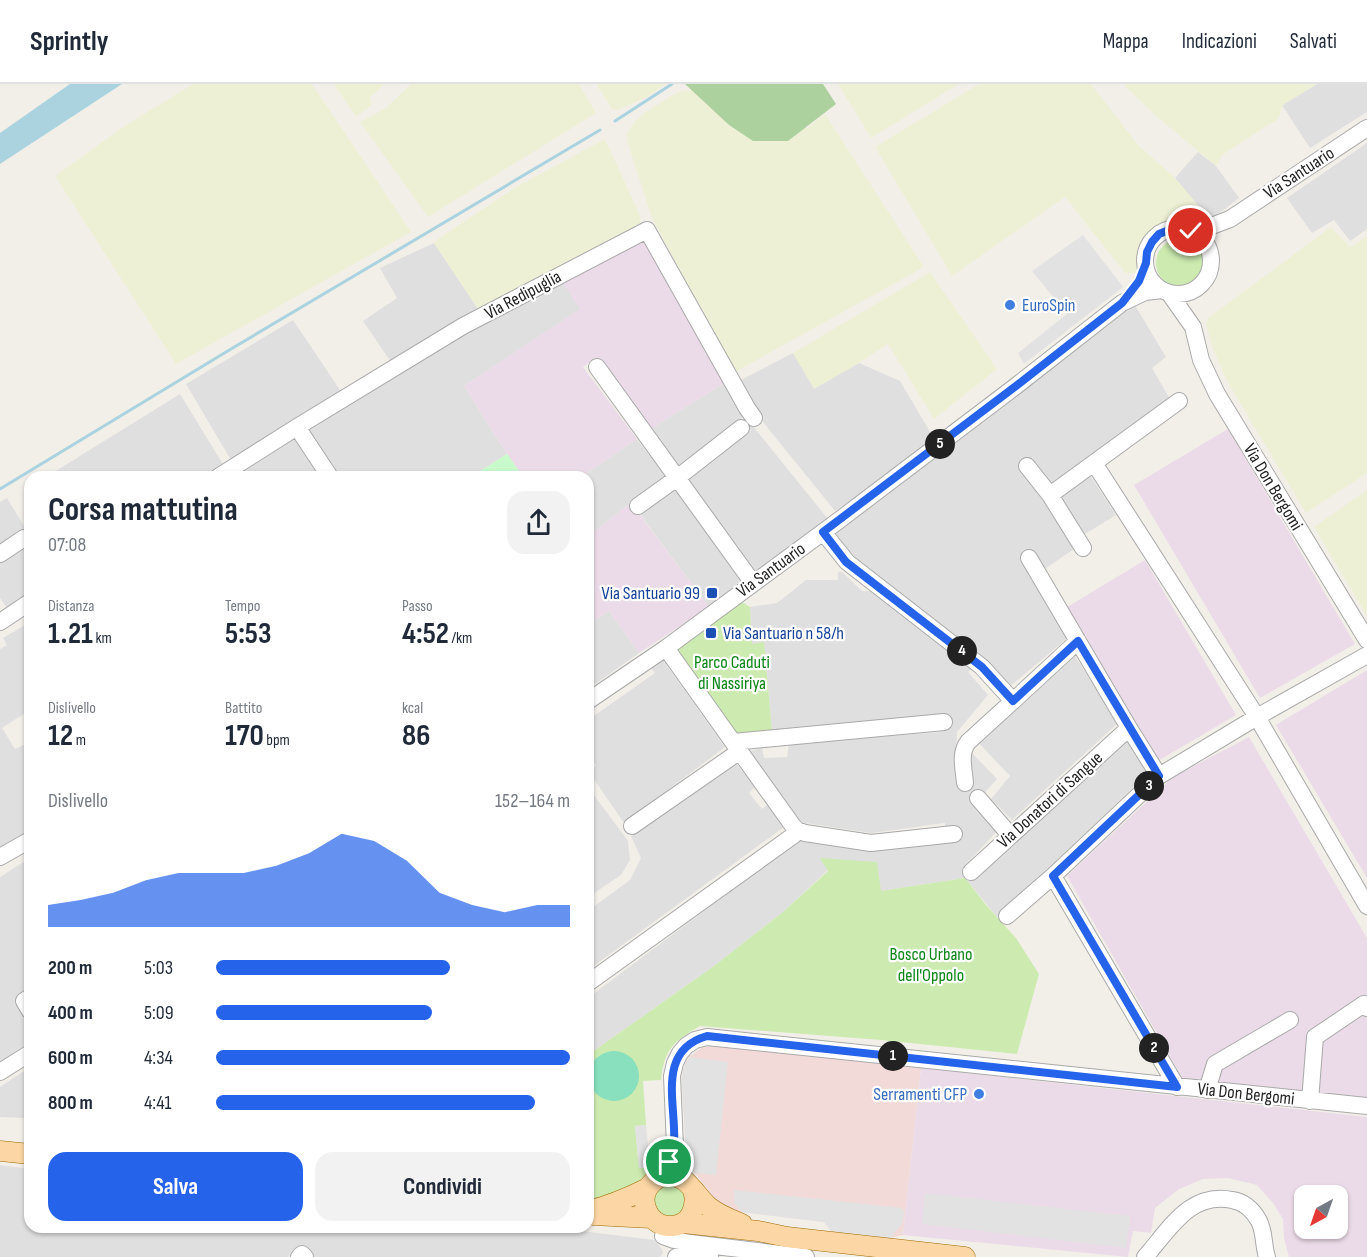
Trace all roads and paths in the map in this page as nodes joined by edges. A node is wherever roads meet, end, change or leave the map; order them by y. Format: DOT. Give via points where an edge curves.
graph roads {
  1 [pos="1367,128"];
  2 [pos="1230,219"];
  3 [pos="1191,231"];
  4 [pos="1210,252"];
  5 [pos="1146,263"];
  6 [pos="1201,285"];
  7 [pos="1166,291"];
  8 [pos="1122,303"];
  9 [pos="1192,327"];
  10 [pos="597,367"];
  11 [pos="1179,401"];
  12 [pos="754,418"];
  13 [pos="297,427"];
  14 [pos="741,428"];
  15 [pos="1094,462"];
  16 [pos="1027,466"];
  17 [pos="227,471"];
  18 [pos="326,471"];
  19 [pos="677,478"];
  20 [pos="1050,495"];
  21 [pos="638,506"];
  22 [pos="823,532"];
  23 [pos="24,537"];
  24 [pos="1083,548"];
  25 [pos="0,554"];
  26 [pos="1029,558"];
  27 [pos="753,583"];
  28 [pos="24,605"];
  29 [pos="1,618"];
  30 [pos="1367,640"];
  31 [pos="1078,641"];
  32 [pos="666,648"];
  33 [pos="1367,655"];
  34 [pos="594,697"];
  35 [pos="1013,701"];
  36 [pos="1257,717"];
  37 [pos="944,722"];
  38 [pos="1129,728"];
  39 [pos="736,746"];
  40 [pos="1159,776"];
  41 [pos="965,783"];
  42 [pos="978,798"];
  43 [pos="632,826"];
  44 [pos="797,830"];
  45 [pos="954,834"];
  46 [pos="1010,835"];
  47 [pos="24,844"];
  48 [pos="0,858"];
  49 [pos="971,872"];
  50 [pos="1053,876"];
  51 [pos="1367,906"];
  52 [pos="1007,916"];
  53 [pos="594,979"];
  54 [pos="1367,1008"];
  55 [pos="1290,1020"];
  56 [pos="24,1057"];
  57 [pos="0,1072"];
  58 [pos="1177,1087"];
  59 [pos="1207,1090"];
  60 [pos="1310,1101"];
  61 [pos="1367,1106"];
  62 [pos="675,1147"];
  63 [pos="0,1151"];
  64 [pos="24,1153"];
  65 [pos="651,1185"];
  66 [pos="692,1188"];
  67 [pos="594,1212"];
  68 [pos="594,1215"];
  69 [pos="594,1216"];
  70 [pos="651,1218"];
  71 [pos="683,1223"];
  72 [pos="758,1231"];
  73 [pos="663,1236"];
  74 [pos="1263,1255"];
  75 [pos="299,1257"];
  76 [pos="304,1257"];
  77 [pos="672,1257"];
  78 [pos="676,1257"];
  79 [pos="719,1257"];
  80 [pos="806,1257"];
  81 [pos="965,1257"];
  82 [pos="1145,1257"];
  1 -- 2 [label="street, Via Santuario"];
  2 -- 3 [label="street, Via Santuario"];
  2 -- 4 [label="street, Via Santuario"];
  3 -- 4 [label="street" via="1200,236"];
  3 -- 5 [label="street" via="1180,228 1159,234 1147,252"];
  4 -- 6 [label="street" via="1210,270"];
  5 -- 7 [label="street" via="1154,283"];
  5 -- 8 [label="street, Via Santuario" via="1139,281"];
  6 -- 7 [label="street" via="1180,294"];
  6 -- 9 [label="street, Via Don Bergomi"];
  7 -- 8 [label="street, Via Santuario" via="1145,292"];
  7 -- 9 [label="street, Via Don Bergomi"];
  8 -- 22 [label="street, Via Santuario"];
  9 -- 30 [label="street, Via Don Bergomi" via="1201,360 1217,393"];
  10 -- 19 [label="street"];
  11 -- 15 [label="street"];
  12 -- 13 [label="street, Via Redipuglia" via="647,230 463,326"];
  13 -- 17 [label="street, Via Redipuglia"];
  13 -- 18 [label="street"];
  14 -- 19 [label="street"];
  15 -- 20 [label="street"];
  15 -- 36 [label="street"];
  16 -- 20 [label="street"];
  19 -- 21 [label="street"];
  19 -- 27 [label="street"];
  20 -- 24 [label="street"];
  22 -- 27 [label="street, Via Santuario"];
  22 -- 35 [label="street" via="846,562 982,667"];
  23 -- 25 [label="street"];
  26 -- 31 [label="street"];
  27 -- 32 [label="street, Via Santuario"];
  28 -- 29 [label="street"];
  31 -- 35 [label="street"];
  31 -- 38 [label="street"];
  32 -- 34 [label="street, Via Santuario"];
  32 -- 39 [label="street"];
  33 -- 36 [label="street"];
  35 -- 41 [label="street" via="964,747"];
  36 -- 40 [label="street"];
  36 -- 51 [label="street"];
  37 -- 39 [label="street"];
  38 -- 40 [label="street"];
  38 -- 46 [label="street, Via Donatori di Sangue"];
  39 -- 43 [label="street"];
  39 -- 44 [label="street"];
  40 -- 50 [label="street"];
  42 -- 46 [label="street"];
  44 -- 45 [label="street" via="871,843"];
  44 -- 53 [label="street"];
  46 -- 49 [label="street, Via Donatori di Sangue"];
  47 -- 48 [label="street"];
  50 -- 52 [label="street"];
  50 -- 58 [label="street"];
  54 -- 60 [label="street" via="1365,1004 1315,1037"];
  55 -- 59 [label="street" via="1215,1064"];
  56 -- 57 [label="street"];
  58 -- 59 [label="street, Via Don Bergomi"];
  58 -- 62 [label="street, Via Don Bergomi" via="707,1036 695,1040 675,1063"];
  59 -- 60 [label="street, Via Don Bergomi"];
  60 -- 61 [label="street, Via Don Bergomi"];
  62 -- 65 [label="street" via="663,1173"];
  62 -- 66 [label="street" via="682,1174"];
  63 -- 64 [label="main road"];
  65 -- 66 [label="main road" via="669,1175 685,1180"];
  65 -- 67 [label="main road"];
  65 -- 70 [label="main road" via="645,1196"];
  66 -- 71 [label="main road" via="695,1205"];
  66 -- 72 [label="main road" via="721,1215"];
  68 -- 70 [label="main road"];
  69 -- 73 [label="street" via="645,1226"];
  70 -- 71 [label="main road" via="666,1226"];
  71 -- 72 [label="main road"];
  72 -- 81 [label="main road"];
  73 -- 77 [label="street" via="671,1246"];
  73 -- 80 [label="street" via="690,1243"];
  74 -- 82 [label="street" via="1264,1237 1254,1211 1241,1202 1223,1198 1206,1200 1187,1210"];
  75 -- 76 [label="street"];
  78 -- 79 [label="street"];
}
